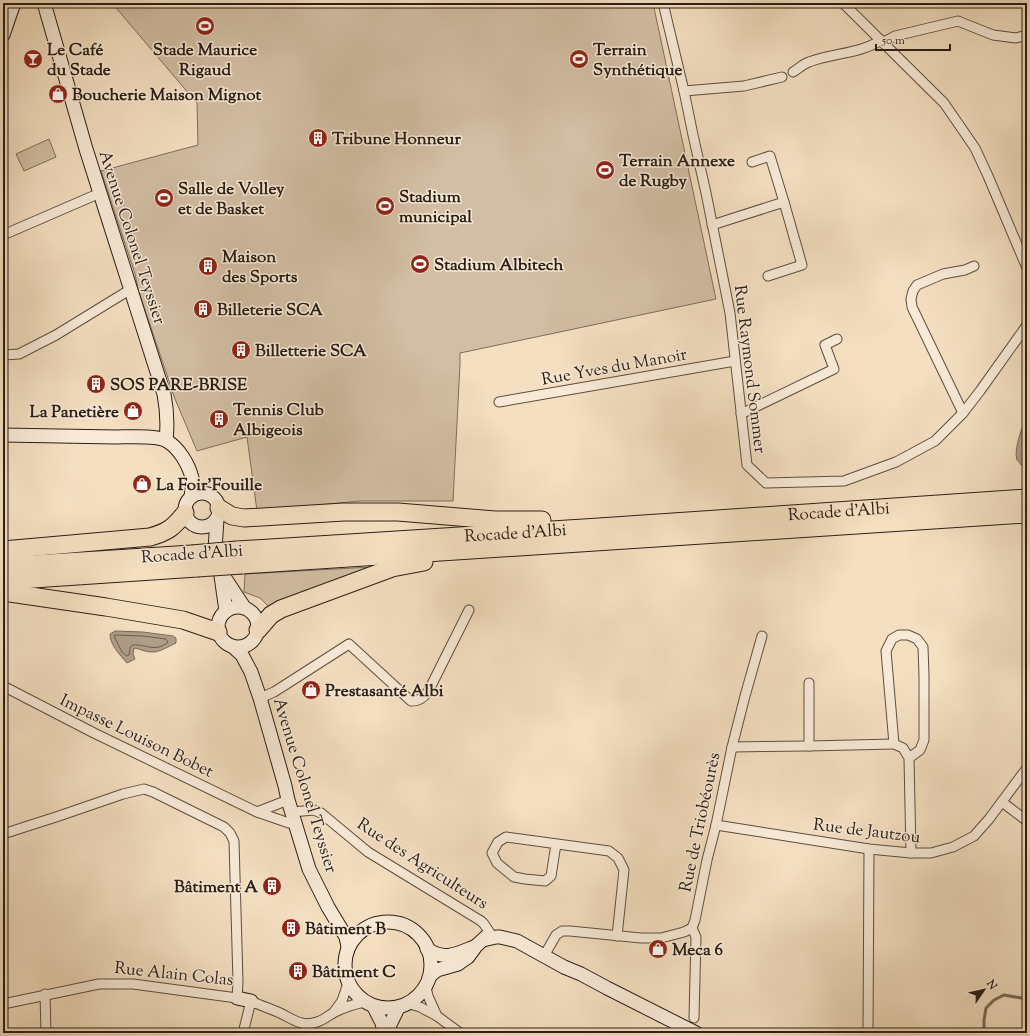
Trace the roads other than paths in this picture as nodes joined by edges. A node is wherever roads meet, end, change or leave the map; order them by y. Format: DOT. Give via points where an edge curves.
graph roads {
  1 [pos="14,3"];
  2 [pos="44,3"];
  3 [pos="663,3"];
  4 [pos="843,3"];
  5 [pos="3,35"];
  6 [pos="1027,35"];
  7 [pos="882,41"];
  8 [pos="793,72"];
  9 [pos="782,76"];
  10 [pos="684,91"];
  11 [pos="752,162"];
  12 [pos="100,193"];
  13 [pos="784,202"];
  14 [pos="712,225"];
  15 [pos="3,235"];
  16 [pos="974,266"];
  17 [pos="1027,268"];
  18 [pos="768,276"];
  19 [pos="131,289"];
  20 [pos="1027,325"];
  21 [pos="837,339"];
  22 [pos="3,355"];
  23 [pos="735,361"];
  24 [pos="499,402"];
  25 [pos="963,413"];
  26 [pos="741,414"];
  27 [pos="3,435"];
  28 [pos="166,440"];
  29 [pos="192,477"];
  30 [pos="191,497"];
  31 [pos="1027,498"];
  32 [pos="215,507"];
  33 [pos="185,513"];
  34 [pos="1027,514"];
  35 [pos="199,527"];
  36 [pos="599,527"];
  37 [pos="3,550"];
  38 [pos="449,552"];
  39 [pos="240,557"];
  40 [pos="195,561"];
  41 [pos="3,566"];
  42 [pos="3,581"];
  43 [pos="3,592"];
  44 [pos="244,607"];
  45 [pos="469,610"];
  46 [pos="226,611"];
  47 [pos="218,632"];
  48 [pos="256,635"];
  49 [pos="762,636"];
  50 [pos="232,646"];
  51 [pos="252,672"];
  52 [pos="809,683"];
  53 [pos="3,686"];
  54 [pos="260,698"];
  55 [pos="894,744"];
  56 [pos="809,746"];
  57 [pos="732,747"];
  58 [pos="909,758"];
  59 [pos="1027,768"];
  60 [pos="1002,802"];
  61 [pos="292,811"];
  62 [pos="257,812"];
  63 [pos="1027,822"];
  64 [pos="716,825"];
  65 [pos="3,834"];
  66 [pos="556,844"];
  67 [pos="869,849"];
  68 [pos="911,853"];
  69 [pos="328,907"];
  70 [pos="367,926"];
  71 [pos="692,928"];
  72 [pos="617,936"];
  73 [pos="483,940"];
  74 [pos="348,947"];
  75 [pos="427,949"];
  76 [pos="545,953"];
  77 [pos="428,981"];
  78 [pos="348,983"];
  79 [pos="45,994"];
  80 [pos="237,998"];
  81 [pos="251,1001"];
  82 [pos="3,1004"];
  83 [pos="369,1004"];
  84 [pos="404,1006"];
  85 [pos="334,1012"];
  86 [pos="437,1016"];
  87 [pos="694,1018"];
  88 [pos="46,1033"];
  89 [pos="243,1033"];
  90 [pos="385,1033"];
  91 [pos="460,1033"];
  92 [pos="696,1033"];
  93 [pos="868,1033"];
  1 -- 5 [label="main road"];
  2 -- 12 [label="main road, Avenue Colonel Teyssier"];
  3 -- 10 [label="street, Rue Raymond Sommer"];
  4 -- 7 [label="street"];
  6 -- 7 [label="street" via="1016,38 993,35 958,21"];
  7 -- 8 [label="street" via="808,62"];
  7 -- 17 [label="street" via="944,103 975,148"];
  9 -- 10 [label="street" via="744,86"];
  10 -- 14 [label="street, Rue Raymond Sommer"];
  11 -- 13 [label="street" via="770,156"];
  12 -- 15 [label="street"];
  12 -- 19 [label="main road, Avenue Colonel Teyssier"];
  13 -- 14 [label="street"];
  13 -- 18 [label="street" via="802,265"];
  14 -- 23 [label="street, Rue Raymond Sommer" via="730,313"];
  16 -- 25 [label="street" via="943,274 918,285 911,299 912,307"];
  19 -- 22 [label="street" via="20,354"];
  19 -- 28 [label="main road, Avenue Colonel Teyssier" via="164,394 168,426"];
  20 -- 25 [label="street, Rue Raymond Sommer"];
  21 -- 26 [label="street" via="824,345 834,369"];
  23 -- 24 [label="street, Rue Yves du Manoir"];
  23 -- 26 [label="street, Rue Raymond Sommer"];
  25 -- 26 [label="street, Rue Raymond Sommer" via="935,441 896,462 851,478 766,483 747,465"];
  27 -- 28 [label="main road" via="142,437"];
  28 -- 29 [label="main road" via="185,461"];
  29 -- 30 [label="main road"];
  29 -- 32 [label="main road"];
  30 -- 32 [label="main road" via="200,493"];
  30 -- 33 [label="main road" via="186,504"];
  31 -- 36 [label="highway, Rocade d'Albi"];
  32 -- 35 [label="main road" via="213,523 204,528"];
  32 -- 35 [label="main road" via="215,550"];
  32 -- 36 [label="highway" via="232,516 244,518 344,512 398,512 495,520 580,520"];
  33 -- 35 [label="main road" via="190,522"];
  33 -- 37 [label="highway" via="175,526 150,537"];
  34 -- 38 [label="highway, Rocade d'Albi"];
  36 -- 39 [label="highway, Rocade d'Albi"];
  38 -- 39 [label="highway, Rocade d'Albi"];
  38 -- 48 [label="highway" via="440,559 392,568 281,609 271,615"];
  39 -- 40 [label="highway, Rocade d'Albi, bridge"];
  40 -- 41 [label="highway, Rocade d'Albi"];
  40 -- 42 [label="highway, Rocade d'Albi"];
  43 -- 47 [label="highway" via="184,620"];
  44 -- 46 [label="main road" via="238,606"];
  44 -- 46 [label="main road" via="221,572"];
  44 -- 48 [label="main road" via="256,616"];
  45 -- 54 [label="street" via="428,692 416,701 411,700 349,644 286,685"];
  46 -- 47 [label="main road" via="219,620"];
  47 -- 50 [label="main road" via="221,638"];
  48 -- 50 [label="main road" via="245,646"];
  48 -- 51 [label="main road, Avenue Colonel Teyssier"];
  49 -- 57 [label="street, Rue de Triobéourès"];
  50 -- 51 [label="main road, Avenue Colonel Teyssier" via="242,655"];
  51 -- 54 [label="main road, Avenue Colonel Teyssier"];
  52 -- 56 [label="street"];
  53 -- 62 [label="street, Impasse Louison Bobet"];
  54 -- 61 [label="main road, Avenue Colonel Teyssier"];
  55 -- 56 [label="street"];
  55 -- 58 [label="street" via="903,748"];
  55 -- 58 [label="street" via="886,651 892,639 908,635 917,638 923,647 924,676 924,740 920,750"];
  56 -- 57 [label="street"];
  57 -- 64 [label="street, Rue de Triobéourès"];
  58 -- 68 [label="street"];
  59 -- 60 [label="street, Rue de Jautzou"];
  60 -- 63 [label="street"];
  60 -- 68 [label="street, Rue de Jautzou" via="974,836 953,848 931,853"];
  61 -- 62 [label="street"];
  61 -- 62 [label="street, Impasse Louison Bobet" via="288,823"];
  61 -- 69 [label="main road, Avenue Colonel Teyssier" via="309,869"];
  61 -- 73 [label="street, Rue des Agriculteurs" via="314,810 321,813 368,852 481,921 484,924"];
  64 -- 67 [label="street, Rue de Jautzou"];
  64 -- 71 [label="street, Rue de Triobéourès" via="706,860 696,920"];
  65 -- 80 [label="street" via="123,794 144,790 224,827 234,841"];
  66 -- 66 [label="street" via="506,837 498,842 492,853 497,863 514,877 545,881 551,876"];
  66 -- 72 [label="street" via="609,851 618,858 624,870"];
  67 -- 68 [label="street, Rue de Jautzou"];
  67 -- 93 [label="street"];
  69 -- 70 [label="main road, Avenue Colonel Teyssier" via="346,923"];
  69 -- 74 [label="main road, Avenue Colonel Teyssier" via="346,937"];
  70 -- 74 [label="main road" via="356,935"];
  70 -- 75 [label="main road" via="393,921 417,933"];
  71 -- 72 [label="street" via="662,938"];
  71 -- 87 [label="street, Rue de Triobéourès" via="696,937"];
  72 -- 76 [label="street" via="562,931 556,935"];
  73 -- 75 [label="main road, Rue des Agriculteurs" via="455,954 435,954"];
  73 -- 76 [label="main road, Rue des Agriculteurs" via="505,929 517,933"];
  73 -- 77 [label="main road" via="468,957 458,964 437,970"];
  74 -- 78 [label="main road" via="345,958"];
  75 -- 77 [label="main road" via="431,964"];
  76 -- 92 [label="main road, Rue des Agriculteurs" via="567,961 581,974"];
  77 -- 84 [label="main road"];
  77 -- 86 [label="street" via="428,996"];
  78 -- 83 [label="main road" via="355,994"];
  78 -- 85 [label="street, Rue Alain Colas" via="342,1001"];
  79 -- 80 [label="street, Rue Alain Colas" via="99,984 133,984"];
  79 -- 82 [label="street, Rue Alain Colas"];
  79 -- 88 [label="street"];
  80 -- 81 [label="main road, Rue Alain Colas"];
  81 -- 85 [label="street, Rue Alain Colas" via="304,1024 316,1023"];
  81 -- 89 [label="street"];
  83 -- 84 [label="main road" via="386,1009"];
  83 -- 85 [label="street, Rue Alain Colas" via="347,1006"];
  83 -- 90 [label="main road" via="382,1023"];
  84 -- 86 [label="street" via="420,1007"];
  84 -- 90 [label="main road"];
  86 -- 91 [label="street"];
}
